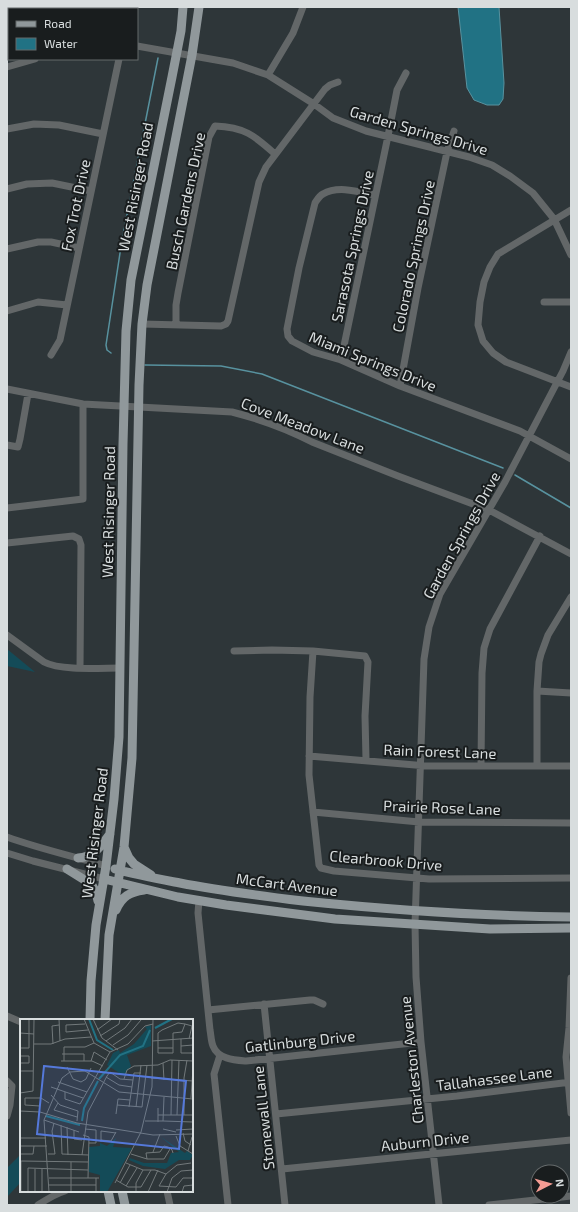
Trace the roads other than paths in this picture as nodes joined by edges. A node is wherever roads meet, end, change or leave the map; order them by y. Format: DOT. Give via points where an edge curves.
graph roads {
  1 [pos="184,7"];
  2 [pos="199,7"];
  3 [pos="304,7"];
  4 [pos="138,46"];
  5 [pos="176,53"];
  6 [pos="192,55"];
  7 [pos="32,60"];
  8 [pos="119,60"];
  9 [pos="7,67"];
  10 [pos="406,73"];
  11 [pos="268,74"];
  12 [pos="338,82"];
  13 [pos="314,104"];
  14 [pos="7,129"];
  15 [pos="454,131"];
  16 [pos="103,134"];
  17 [pos="388,136"];
  18 [pos="448,152"];
  19 [pos="275,154"];
  20 [pos="7,189"];
  21 [pos="91,191"];
  22 [pos="375,195"];
  23 [pos="571,210"];
  24 [pos="554,219"];
  25 [pos="79,248"];
  26 [pos="7,249"];
  27 [pos="571,255"];
  28 [pos="544,302"];
  29 [pos="571,302"];
  30 [pos="67,305"];
  31 [pos="7,311"];
  32 [pos="142,324"];
  33 [pos="176,325"];
  34 [pos="571,352"];
  35 [pos="51,354"];
  36 [pos="341,360"];
  37 [pos="558,381"];
  38 [pos="400,386"];
  39 [pos="571,387"];
  40 [pos="7,389"];
  41 [pos="28,394"];
  42 [pos="83,404"];
  43 [pos="124,406"];
  44 [pos="139,407"];
  45 [pos="530,436"];
  46 [pos="7,445"];
  47 [pos="571,459"];
  48 [pos="7,508"];
  49 [pos="489,510"];
  50 [pos="540,536"];
  51 [pos="7,543"];
  52 [pos="571,554"];
  53 [pos="571,597"];
  54 [pos="7,635"];
  55 [pos="234,651"];
  56 [pos="313,651"];
  57 [pos="80,668"];
  58 [pos="120,668"];
  59 [pos="133,668"];
  60 [pos="537,691"];
  61 [pos="571,693"];
  62 [pos="309,756"];
  63 [pos="366,760"];
  64 [pos="421,765"];
  65 [pos="481,766"];
  66 [pos="537,766"];
  67 [pos="571,766"];
  68 [pos="313,812"];
  69 [pos="419,822"];
  70 [pos="571,822"];
  71 [pos="110,832"];
  72 [pos="7,837"];
  73 [pos="124,847"];
  74 [pos="7,853"];
  75 [pos="78,858"];
  76 [pos="106,866"];
  77 [pos="67,869"];
  78 [pos="120,870"];
  79 [pos="155,878"];
  80 [pos="417,878"];
  81 [pos="571,878"];
  82 [pos="104,879"];
  83 [pos="118,882"];
  84 [pos="146,889"];
  85 [pos="199,900"];
  86 [pos="99,906"];
  87 [pos="416,911"];
  88 [pos="571,917"];
  89 [pos="112,918"];
  90 [pos="416,924"];
  91 [pos="571,928"];
  92 [pos="571,978"];
  93 [pos="264,1004"];
  94 [pos="323,1004"];
  95 [pos="208,1010"];
  96 [pos="7,1016"];
  97 [pos="90,1019"];
  98 [pos="105,1019"];
  99 [pos="20,1022"];
  100 [pos="570,1028"];
  101 [pos="421,1042"];
  102 [pos="220,1055"];
  103 [pos="270,1058"];
  104 [pos="7,1081"];
  105 [pos="569,1082"];
  106 [pos="427,1099"];
  107 [pos="571,1113"];
  108 [pos="276,1114"];
  109 [pos="7,1116"];
  110 [pos="571,1140"];
  111 [pos="433,1153"];
  112 [pos="282,1170"];
  113 [pos="62,1192"];
  114 [pos="108,1192"];
  115 [pos="122,1192"];
  116 [pos="167,1192"];
  117 [pos="571,1196"];
  118 [pos="38,1205"];
  119 [pos="111,1205"];
  120 [pos="125,1205"];
  121 [pos="170,1205"];
  122 [pos="228,1205"];
  123 [pos="285,1205"];
  124 [pos="439,1205"];
  125 [pos="489,1205"];
  1 -- 5 [label="main road, West Risinger Road"];
  2 -- 6 [label="main road, West Risinger Road"];
  3 -- 11 [label="street" via="293,33"];
  4 -- 5 [label="street, Garden Springs Drive"];
  5 -- 6 [label="street, Garden Springs Drive"];
  5 -- 43 [label="main road, West Risinger Road" via="131,280 126,331"];
  6 -- 11 [label="street, Garden Springs Drive"];
  6 -- 32 [label="main road, West Risinger Road" via="147,285"];
  7 -- 9 [label="street"];
  8 -- 16 [label="street, Fox Trot Drive"];
  10 -- 17 [label="street, Sarasota Springs Drive" via="397,90"];
  11 -- 13 [label="street, Garden Springs Drive"];
  12 -- 13 [label="street" via="325,89"];
  13 -- 17 [label="street, Garden Springs Drive" via="333,118 366,131"];
  13 -- 19 [label="street"];
  14 -- 16 [label="street" via="34,124 59,125"];
  15 -- 18 [label="street, Colorado Springs Drive"];
  16 -- 21 [label="street, Fox Trot Drive"];
  17 -- 18 [label="street, Garden Springs Drive"];
  17 -- 22 [label="street, Sarasota Springs Drive"];
  18 -- 24 [label="street, Garden Springs Drive" via="492,165 510,176 533,193"];
  18 -- 38 [label="street, Colorado Springs Drive" via="418,288"];
  19 -- 33 [label="street" via="259,182 228,321 221,326"];
  19 -- 33 [label="street, Busch Gardens Drive" via="246,132 233,127 215,126 209,137 179,286"];
  20 -- 21 [label="street" via="27,184 52,183"];
  21 -- 25 [label="street, Fox Trot Drive"];
  22 -- 36 [label="street, Sarasota Springs Drive"];
  22 -- 36 [label="street, Miami Springs Drive" via="342,190 330,190 321,194 314,203 299,268 287,329 288,336 297,345 312,352"];
  23 -- 24 [label="street"];
  24 -- 27 [label="street, Garden Springs Drive"];
  24 -- 37 [label="street" via="498,254 484,282 478,324 483,341 493,353 512,364"];
  25 -- 26 [label="street" via="38,242"];
  25 -- 30 [label="street, Fox Trot Drive"];
  28 -- 29 [label="street"];
  30 -- 31 [label="street" via="38,302"];
  30 -- 35 [label="street, Fox Trot Drive" via="60,340"];
  32 -- 33 [label="street"];
  32 -- 44 [label="main road, West Risinger Road"];
  34 -- 37 [label="street, Garden Springs Drive"];
  36 -- 38 [label="street, Miami Springs Drive"];
  37 -- 39 [label="street"];
  37 -- 45 [label="street, Garden Springs Drive"];
  38 -- 45 [label="street, Miami Springs Drive"];
  40 -- 41 [label="street, Cove Meadow Lane"];
  41 -- 42 [label="street, Cove Meadow Lane"];
  41 -- 46 [label="street" via="18,447"];
  42 -- 43 [label="street, Cove Meadow Lane"];
  42 -- 48 [label="street" via="83,499"];
  43 -- 44 [label="street, Cove Meadow Lane"];
  43 -- 58 [label="main road, West Risinger Road"];
  44 -- 49 [label="street, Cove Meadow Lane" via="232,412"];
  44 -- 59 [label="main road, West Risinger Road"];
  45 -- 47 [label="street, Miami Springs Drive"];
  45 -- 49 [label="street, Garden Springs Drive"];
  49 -- 50 [label="street, Cove Meadow Lane"];
  49 -- 64 [label="street, Garden Springs Drive" via="440,594 429,627 424,659"];
  50 -- 52 [label="street, Cove Meadow Lane"];
  50 -- 65 [label="street" via="490,628 484,648"];
  51 -- 57 [label="street" via="73,536 79,539"];
  53 -- 60 [label="street" via="548,635 541,654"];
  54 -- 57 [label="street" via="47,664"];
  55 -- 56 [label="street"];
  56 -- 62 [label="street, Clearbrook Drive"];
  56 -- 63 [label="street" via="365,656 368,662"];
  57 -- 58 [label="street"];
  58 -- 59 [label="main road"];
  58 -- 71 [label="main road, West Risinger Road" via="119,737"];
  59 -- 73 [label="main road, West Risinger Road" via="132,758"];
  60 -- 61 [label="street"];
  60 -- 66 [label="street"];
  62 -- 63 [label="street, Rain Forest Lane"];
  62 -- 68 [label="street, Clearbrook Drive"];
  63 -- 64 [label="street, Rain Forest Lane"];
  64 -- 65 [label="street, Rain Forest Lane"];
  64 -- 69 [label="street, Garden Springs Drive"];
  65 -- 66 [label="street, Rain Forest Lane"];
  66 -- 67 [label="street, Rain Forest Lane"];
  68 -- 69 [label="street, Prairie Rose Lane"];
  68 -- 80 [label="street, Clearbrook Drive" via="320,868"];
  69 -- 70 [label="street, Prairie Rose Lane"];
  69 -- 80 [label="street, Garden Springs Drive"];
  71 -- 75 [label="main road" via="94,853"];
  71 -- 76 [label="main road, West Risinger Road"];
  72 -- 75 [label="street, McCart Avenue"];
  73 -- 78 [label="main road, West Risinger Road"];
  73 -- 79 [label="main road" via="134,864"];
  74 -- 77 [label="street, McCart Avenue"];
  75 -- 76 [label="street, McCart Avenue"];
  76 -- 78 [label="main road, McCart Avenue"];
  76 -- 82 [label="main road, West Risinger Road"];
  77 -- 82 [label="street, McCart Avenue"];
  77 -- 86 [label="main road" via="91,884"];
  78 -- 79 [label="main road, McCart Avenue"];
  78 -- 83 [label="main road, West Risinger Road"];
  79 -- 87 [label="main road, McCart Avenue" via="261,896"];
  80 -- 81 [label="street, Clearbrook Drive"];
  80 -- 87 [label="street, Garden Springs Drive"];
  82 -- 83 [label="main road, McCart Avenue"];
  82 -- 86 [label="main road, West Risinger Road"];
  83 -- 84 [label="main road, McCart Avenue"];
  83 -- 89 [label="main road, West Risinger Road"];
  84 -- 85 [label="main road, McCart Avenue"];
  84 -- 89 [label="main road" via="134,891 123,899"];
  85 -- 90 [label="main road, McCart Avenue" via="330,919"];
  85 -- 95 [label="street" via="198,913"];
  86 -- 97 [label="main road, West Risinger Road" via="91,981"];
  87 -- 88 [label="main road, McCart Avenue" via="517,917"];
  87 -- 90 [label="street, Charleston Avenue"];
  89 -- 98 [label="main road, West Risinger Road"];
  90 -- 91 [label="main road, McCart Avenue" via="490,929"];
  90 -- 101 [label="street, Charleston Avenue" via="416,990"];
  92 -- 100 [label="street"];
  93 -- 94 [label="street" via="314,1000"];
  93 -- 95 [label="street"];
  93 -- 103 [label="street, Stonewall Lane"];
  95 -- 102 [label="street" via="213,1046"];
  96 -- 99 [label="street"];
  100 -- 105 [label="street" via="566,1057"];
  101 -- 103 [label="street, Gatlinburg Drive"];
  101 -- 106 [label="street, Charleston Avenue"];
  102 -- 103 [label="street, Gatlinburg Drive" via="246,1061"];
  102 -- 122 [label="street" via="214,1074"];
  103 -- 108 [label="street, Stonewall Lane"];
  104 -- 109 [label="street" via="12,1086"];
  105 -- 106 [label="street, Tallahassee Lane"];
  105 -- 107 [label="street"];
  106 -- 108 [label="street, Tallahassee Lane"];
  106 -- 111 [label="street, Charleston Avenue"];
  108 -- 112 [label="street, Stonewall Lane"];
  110 -- 111 [label="street, Auburn Drive"];
  111 -- 112 [label="street, Auburn Drive"];
  111 -- 124 [label="street, Charleston Avenue"];
  112 -- 123 [label="street, Stonewall Lane"];
  113 -- 118 [label="street"];
  114 -- 119 [label="main road"];
  115 -- 120 [label="main road"];
  116 -- 121 [label="street"];
  117 -- 125 [label="street"];
}
